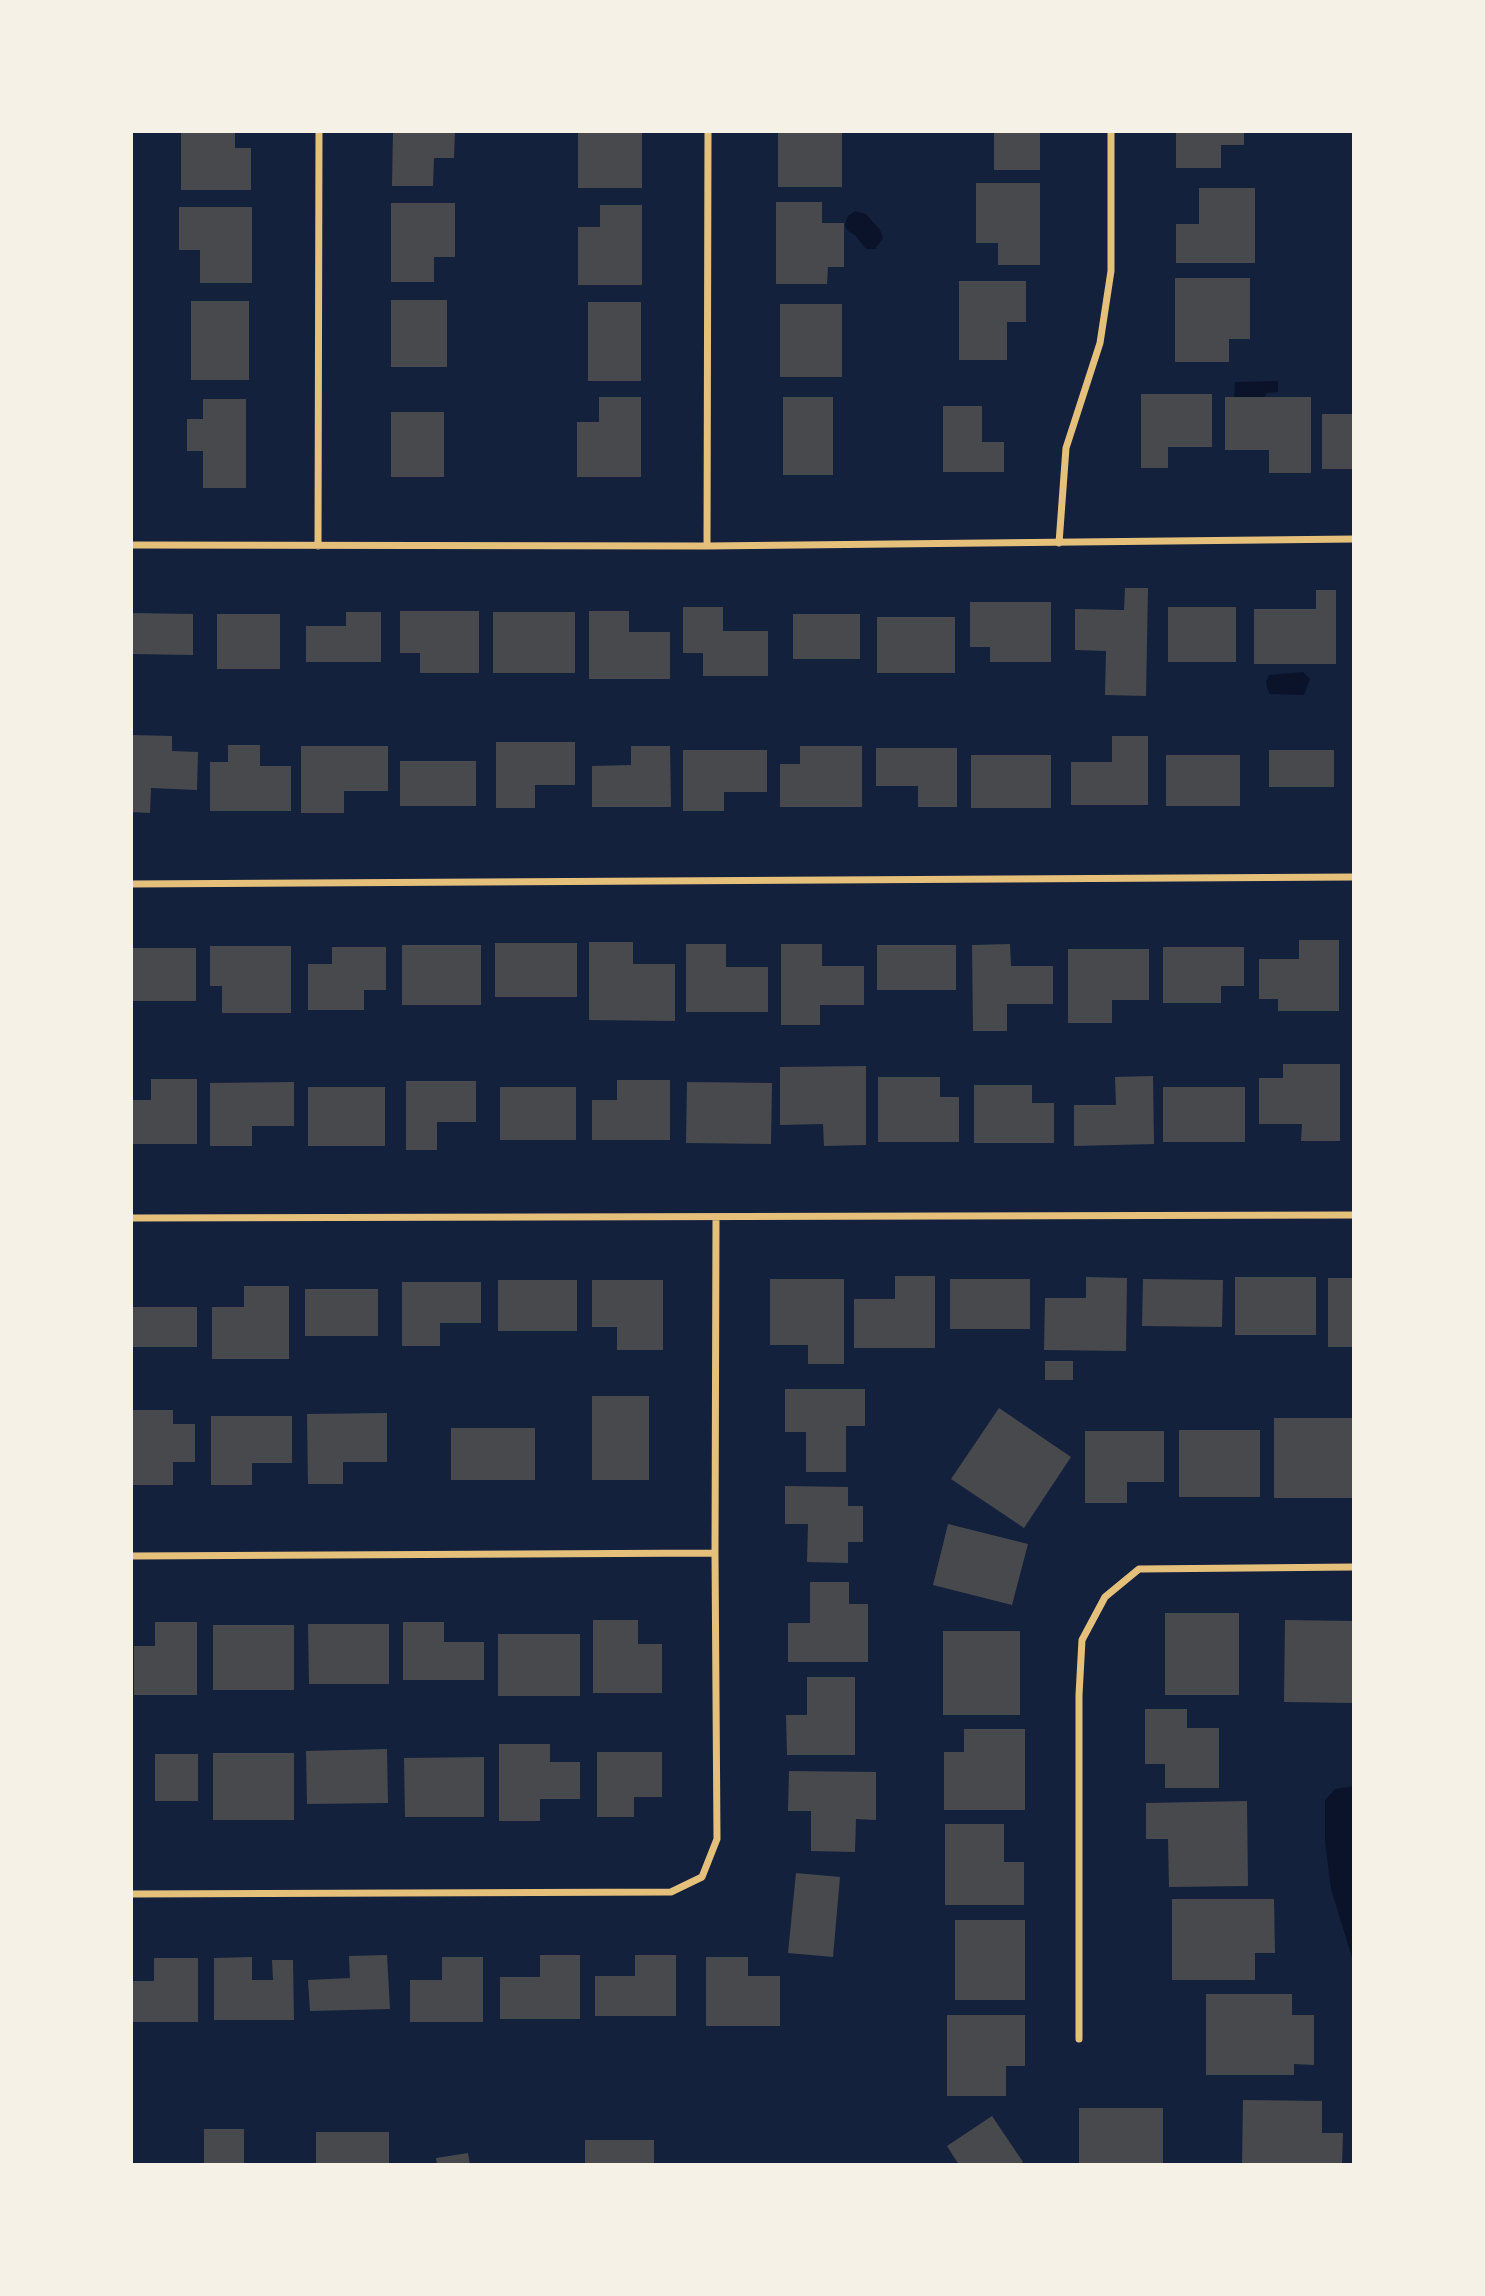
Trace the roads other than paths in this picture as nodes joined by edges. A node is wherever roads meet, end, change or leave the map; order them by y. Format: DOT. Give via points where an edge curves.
graph roads {
  1 [pos="319,131"];
  2 [pos="708,131"];
  3 [pos="1111,131"];
  4 [pos="1354,539"];
  5 [pos="1059,543"];
  6 [pos="131,545"];
  7 [pos="318,546"];
  8 [pos="707,546"];
  9 [pos="1354,877"];
  10 [pos="131,884"];
  11 [pos="1354,1215"];
  12 [pos="716,1217"];
  13 [pos="131,1218"];
  14 [pos="715,1553"];
  15 [pos="131,1556"];
  16 [pos="1354,1567"];
  17 [pos="131,1894"];
  18 [pos="1079,2039"];
  1 -- 7 [label="street"];
  2 -- 8 [label="street"];
  3 -- 5 [label="street" via="1111,271 1100,343 1066,448"];
  4 -- 5 [label="street"];
  5 -- 8 [label="street"];
  6 -- 7 [label="street"];
  7 -- 8 [label="street"];
  9 -- 10 [label="street"];
  11 -- 12 [label="street"];
  12 -- 13 [label="street"];
  12 -- 14 [label="street"];
  14 -- 15 [label="street"];
  14 -- 17 [label="street" via="717,1839 702,1877 671,1892"];
  16 -- 18 [label="street" via="1139,1569 1105,1597 1082,1640"];
}
